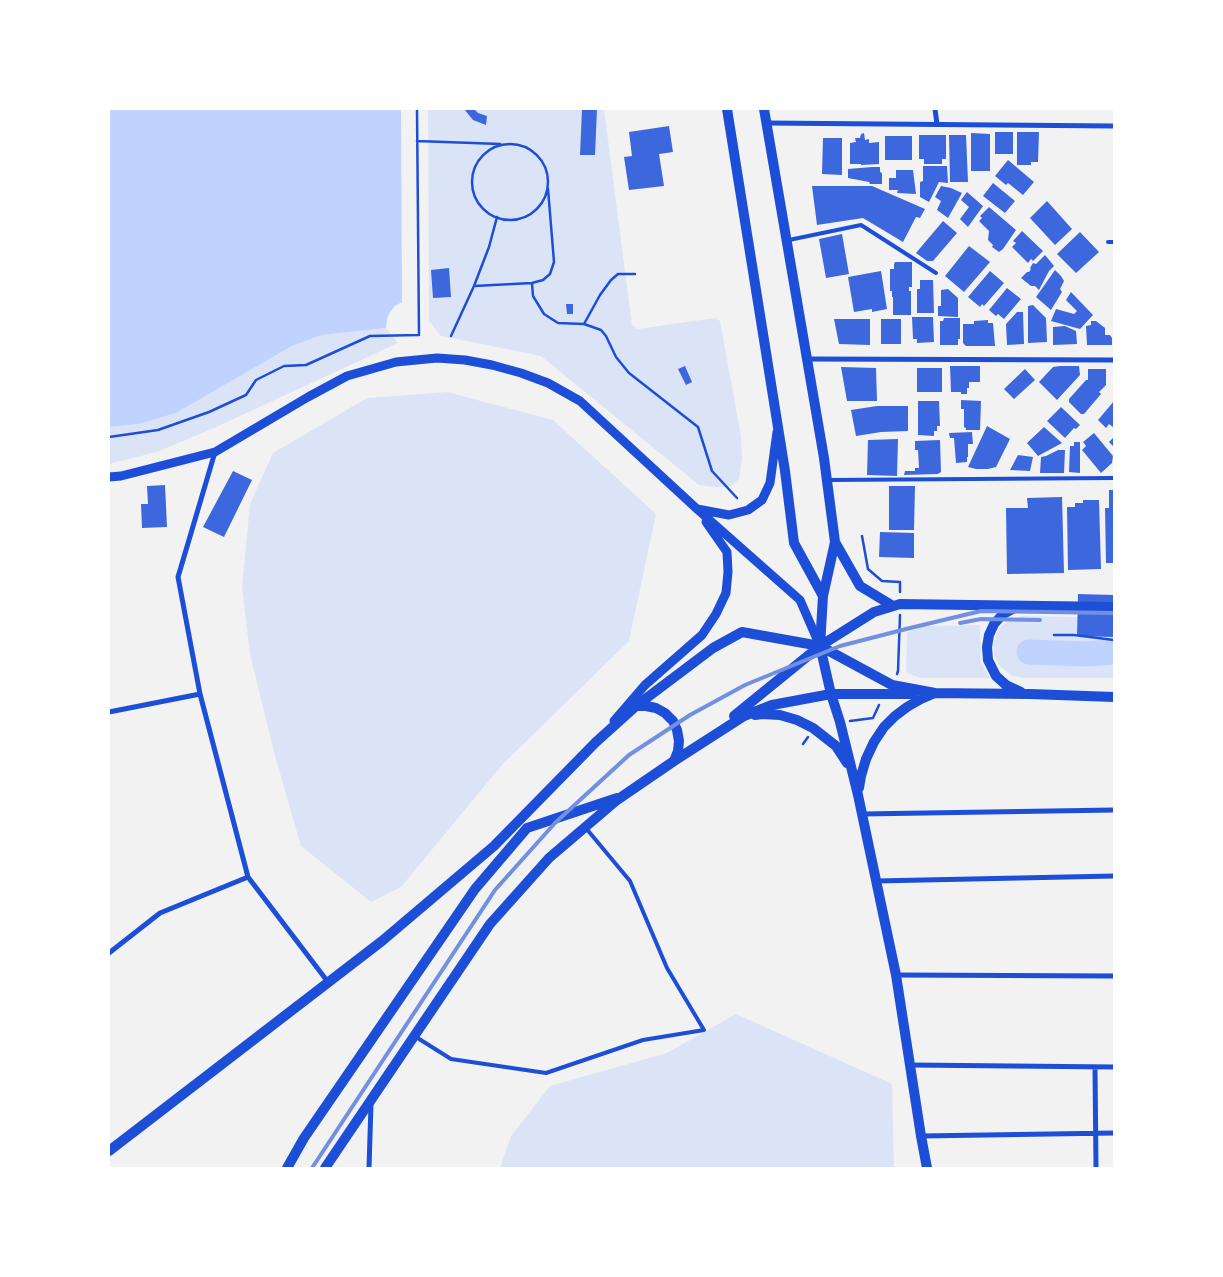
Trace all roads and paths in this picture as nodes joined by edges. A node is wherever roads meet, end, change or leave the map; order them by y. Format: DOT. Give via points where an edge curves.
graph roads {
  1 [pos="416,109"];
  2 [pos="727,109"];
  3 [pos="764,109"];
  4 [pos="935,109"];
  5 [pos="766,123"];
  6 [pos="938,124"];
  7 [pos="1114,126"];
  8 [pos="417,141"];
  9 [pos="504,144"];
  10 [pos="548,180"];
  11 [pos="497,218"];
  12 [pos="786,240"];
  13 [pos="1108,242"];
  14 [pos="1114,242"];
  15 [pos="936,273"];
  16 [pos="635,274"];
  17 [pos="532,283"];
  18 [pos="474,286"];
  19 [pos="584,324"];
  20 [pos="451,336"];
  21 [pos="807,359"];
  22 [pos="1114,360"];
  23 [pos="778,427"];
  24 [pos="109,437"];
  25 [pos="215,452"];
  26 [pos="109,477"];
  27 [pos="1114,478"];
  28 [pos="827,480"];
  29 [pos="736,498"];
  30 [pos="697,509"];
  31 [pos="862,536"];
  32 [pos="835,542"];
  33 [pos="900,582"];
  34 [pos="824,596"];
  35 [pos="893,606"];
  36 [pos="1019,606"];
  37 [pos="1114,607"];
  38 [pos="1054,635"];
  39 [pos="1114,640"];
  40 [pos="820,646"];
  41 [pos="936,693"];
  42 [pos="200,694"];
  43 [pos="831,694"];
  44 [pos="1030,694"];
  45 [pos="1114,697"];
  46 [pos="636,706"];
  47 [pos="109,712"];
  48 [pos="744,716"];
  49 [pos="596,742"];
  50 [pos="699,744"];
  51 [pos="674,761"];
  52 [pos="852,771"];
  53 [pos="858,794"];
  54 [pos="624,795"];
  55 [pos="1114,810"];
  56 [pos="862,814"];
  57 [pos="585,827"];
  58 [pos="1114,876"];
  59 [pos="248,877"];
  60 [pos="876,882"];
  61 [pos="109,953"];
  62 [pos="896,975"];
  63 [pos="1114,976"];
  64 [pos="328,982"];
  65 [pos="414,1035"];
  66 [pos="910,1065"];
  67 [pos="1095,1067"];
  68 [pos="1114,1067"];
  69 [pos="371,1099"];
  70 [pos="1096,1133"];
  71 [pos="1114,1133"];
  72 [pos="921,1136"];
  73 [pos="109,1151"];
  74 [pos="287,1168"];
  75 [pos="325,1168"];
  76 [pos="369,1168"];
  77 [pos="927,1168"];
  78 [pos="1096,1168"];
  1 -- 8 [label="path"];
  2 -- 23 [label="main road"];
  3 -- 5 [label="main road"];
  4 -- 6 [label="street"];
  5 -- 6 [label="street"];
  5 -- 12 [label="main road"];
  6 -- 7 [label="street"];
  8 -- 9 [label="path"];
  8 -- 24 [label="path" via="419,335 370,336 306,365 284,366 256,380 246,395 209,412 158,430"];
  9 -- 10 [label="path" via="515,144 532,151 543,164"];
  9 -- 11 [label="path" via="481,157 473,176 478,201"];
  10 -- 11 [label="path" via="544,198 532,212 515,219"];
  10 -- 17 [label="path" via="554,262 550,274"];
  11 -- 18 [label="path"];
  12 -- 15 [label="lane" via="861,226"];
  12 -- 21 [label="main road"];
  13 -- 14 [label="lane"];
  16 -- 19 [label="path" via="618,274 611,280"];
  17 -- 18 [label="path"];
  17 -- 19 [label="path" via="533,296 544,314 558,323"];
  18 -- 20 [label="path"];
  19 -- 29 [label="path" via="601,330 629,374 698,426 712,471"];
  21 -- 22 [label="street"];
  21 -- 28 [label="main road"];
  23 -- 30 [label="street" via="770,483 762,500 748,510 729,515"];
  23 -- 34 [label="main road" via="794,543"];
  25 -- 26 [label="street"];
  25 -- 30 [label="street" via="347,376 396,362 437,358 465,360 521,373 548,383 580,401"];
  25 -- 42 [label="street" via="178,577"];
  27 -- 28 [label="lane"];
  28 -- 32 [label="main road"];
  30 -- 40 [label="street" via="800,600"];
  30 -- 49 [label="street" via="727,552 726,593 702,635 645,685"];
  31 -- 33 [label="path" via="868,569 882,581"];
  32 -- 34 [label="main road"];
  32 -- 35 [label="main road" via="860,586"];
  34 -- 40 [label="main road"];
  35 -- 36 [label="main road"];
  35 -- 40 [label="main road" via="874,612"];
  36 -- 37 [label="main road"];
  36 -- 44 [label="main road" via="994,624 987,653 990,666 1001,681 1016,691"];
  38 -- 39 [label="path"];
  40 -- 41 [label="main road" via="892,685"];
  40 -- 43 [label="main road"];
  40 -- 46 [label="main road" via="742,632 713,648"];
  40 -- 50 [label="main road"];
  41 -- 43 [label="main road"];
  41 -- 44 [label="main road"];
  41 -- 53 [label="main road" via="907,707 884,727 866,759"];
  42 -- 47 [label="street"];
  42 -- 59 [label="street"];
  43 -- 48 [label="main road" via="772,705"];
  43 -- 52 [label="main road"];
  44 -- 45 [label="main road"];
  46 -- 49 [label="main road"];
  46 -- 51 [label="main road" via="656,708 672,721 679,740"];
  48 -- 50 [label="main road"];
  48 -- 52 [label="main road" via="780,715 813,728 836,746"];
  49 -- 64 [label="main road" via="494,846 382,941"];
  50 -- 51 [label="main road"];
  51 -- 54 [label="main road"];
  52 -- 53 [label="main road"];
  53 -- 56 [label="main road"];
  54 -- 57 [label="main road"];
  54 -- 74 [label="main road" via="527,828 475,889 304,1138"];
  55 -- 56 [label="street"];
  56 -- 60 [label="main road"];
  57 -- 65 [label="main road" via="549,858 490,924"];
  57 -- 65 [label="lane" via="630,881 667,968 704,1030 643,1040 546,1073 451,1059"];
  58 -- 60 [label="street"];
  59 -- 61 [label="street" via="160,913"];
  59 -- 64 [label="street"];
  60 -- 62 [label="main road"];
  62 -- 63 [label="street"];
  62 -- 66 [label="main road"];
  64 -- 73 [label="main road"];
  65 -- 69 [label="main road"];
  66 -- 67 [label="street"];
  66 -- 72 [label="main road"];
  67 -- 68 [label="street"];
  67 -- 70 [label="street"];
  69 -- 75 [label="main road"];
  69 -- 76 [label="street"];
  70 -- 71 [label="street"];
  70 -- 72 [label="street"];
  70 -- 78 [label="street"];
  72 -- 77 [label="main road"];
}
